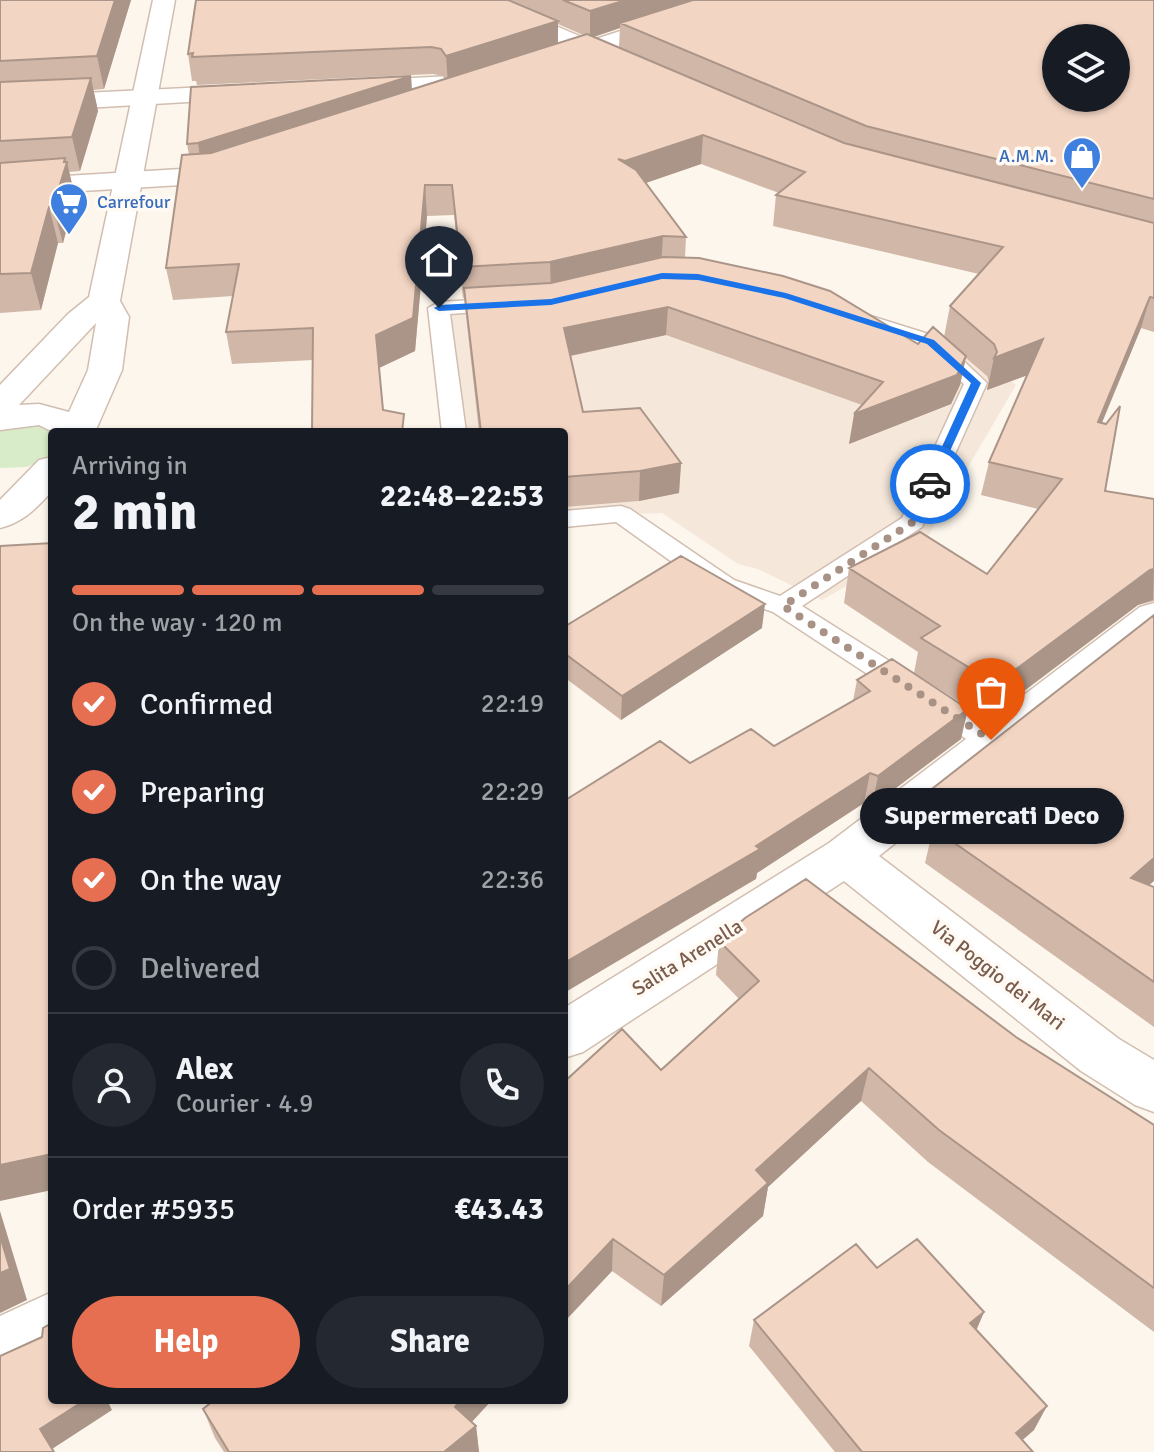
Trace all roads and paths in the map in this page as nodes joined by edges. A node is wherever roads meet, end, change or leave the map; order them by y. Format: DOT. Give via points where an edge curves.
graph roads {
  1 [pos="164,0"];
  2 [pos="476,0"];
  3 [pos="713,0"];
  4 [pos="589,49"];
  5 [pos="653,77"];
  6 [pos="491,81"];
  7 [pos="335,89"];
  8 [pos="272,92"];
  9 [pos="144,98"];
  10 [pos="0,105"];
  11 [pos="403,110"];
  12 [pos="256,157"];
  13 [pos="128,181"];
  14 [pos="0,188"];
  15 [pos="104,301"];
  16 [pos="523,303"];
  17 [pos="829,310"];
  18 [pos="0,405"];
  19 [pos="0,420"];
  20 [pos="70,428"];
  21 [pos="76,428"];
  22 [pos="454,428"];
  23 [pos="48,466"];
  24 [pos="48,470"];
  25 [pos="3,475"];
  26 [pos="0,517"];
  27 [pos="568,519"];
  28 [pos="783,606"];
  29 [pos="1154,616"];
  30 [pos="991,740"];
  31 [pos="846,856"];
  32 [pos="568,1033"];
  33 [pos="1154,1088"];
  34 [pos="48,1324"];
  35 [pos="0,1349"];
  1 -- 9 [label="street"];
  2 -- 4 [label="street"];
  3 -- 4 [label="street" via="712,9"];
  4 -- 5 [label="street"];
  4 -- 6 [label="street"];
  6 -- 7 [label="street"];
  6 -- 11 [label="street"];
  8 -- 9 [label="street"];
  9 -- 10 [label="street"];
  9 -- 13 [label="street"];
  12 -- 13 [label="street" via="198,175"];
  13 -- 14 [label="street"];
  13 -- 15 [label="street"];
  15 -- 18 [label="street"];
  15 -- 21 [label="street" via="113,317 105,370"];
  16 -- 22 [label="lane" via="439,308"];
  17 -- 28 [label="lane" via="930,342 976,383 913,522"];
  19 -- 20 [label="street" via="52,417"];
  23 -- 25 [label="street"];
  24 -- 26 [label="street" via="24,500"];
  27 -- 28 [label="lane" via="621,514 724,586"];
  28 -- 30 [label="lane"];
  29 -- 30 [label="street, Salita Arenella"];
  30 -- 31 [label="street, Salita Arenella"];
  31 -- 32 [label="street, Salita Arenella"];
  31 -- 33 [label="street, Via Poggio dei Mari" via="1100,1055"];
  34 -- 35 [label="street"];
}
